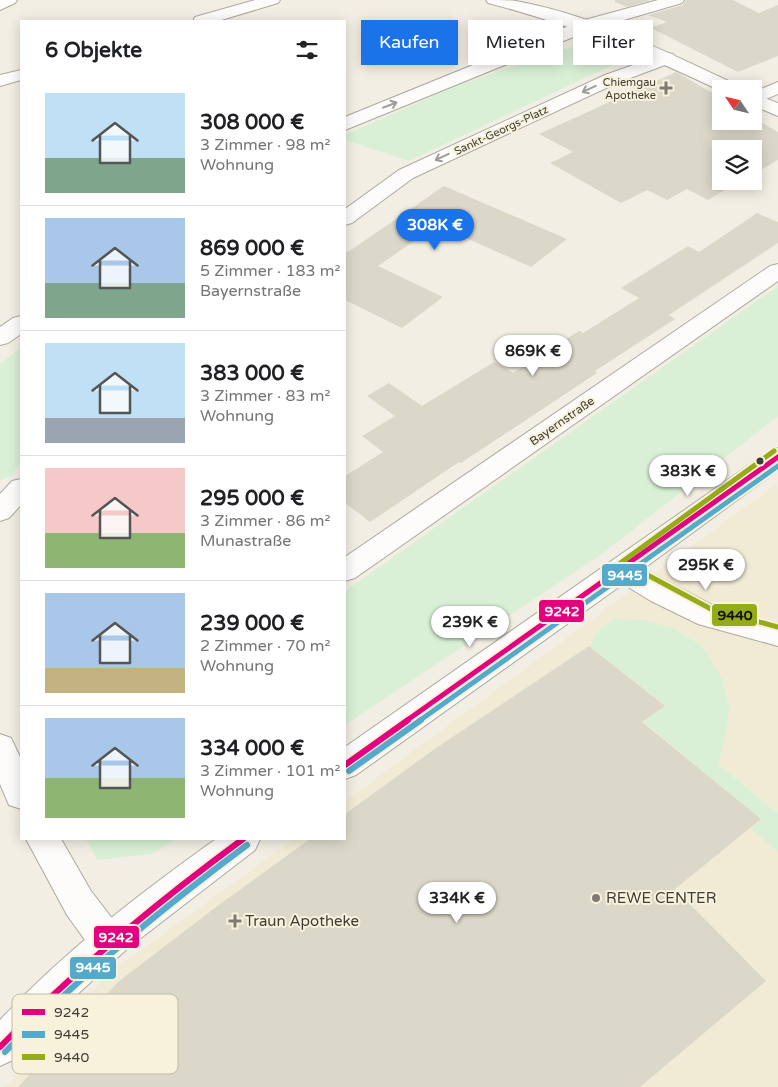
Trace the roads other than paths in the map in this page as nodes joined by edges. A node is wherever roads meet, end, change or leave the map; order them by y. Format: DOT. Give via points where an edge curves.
graph roads {
  1 [pos="9,0"];
  2 [pos="272,0"];
  3 [pos="494,0"];
  4 [pos="676,0"];
  5 [pos="0,5"];
  6 [pos="204,20"];
  7 [pos="606,20"];
  8 [pos="573,21"];
  9 [pos="573,31"];
  10 [pos="653,52"];
  11 [pos="667,58"];
  12 [pos="20,75"];
  13 [pos="712,80"];
  14 [pos="0,82"];
  15 [pos="778,87"];
  16 [pos="762,95"];
  17 [pos="762,103"];
  18 [pos="778,110"];
  19 [pos="346,124"];
  20 [pos="346,218"];
  21 [pos="778,271"];
  22 [pos="20,324"];
  23 [pos="0,338"];
  24 [pos="778,457"];
  25 [pos="20,489"];
  26 [pos="0,511"];
  27 [pos="346,570"];
  28 [pos="623,570"];
  29 [pos="778,635"];
  30 [pos="0,747"];
  31 [pos="346,764"];
  32 [pos="20,793"];
  33 [pos="44,840"];
  34 [pos="242,840"];
  35 [pos="108,942"];
  36 [pos="52,994"];
  37 [pos="12,1033"];
  38 [pos="0,1047"];
  1 -- 5 [label="street"];
  2 -- 6 [label="street"];
  3 -- 8 [label="street"];
  4 -- 7 [label="street"];
  19 -- 9 [label="street, one-way"];
  10 -- 11 [label="street"];
  11 -- 13 [label="street"];
  11 -- 20 [label="street, Sankt-Georgs-Platz, one-way" via="611,79 406,174"];
  12 -- 14 [label="street"];
  15 -- 16 [label="street"];
  17 -- 18 [label="street"];
  21 -- 27 [label="street, Bayernstraße"];
  22 -- 23 [label="street"];
  24 -- 28 [label="street"];
  25 -- 26 [label="street"];
  28 -- 29 [label="street" via="708,616"];
  28 -- 31 [label="street"];
  30 -- 32 [label="street"];
  33 -- 35 [label="street" via="78,903"];
  34 -- 35 [label="street" via="162,897"];
  35 -- 36 [label="street"];
  37 -- 38 [label="street"];
}
